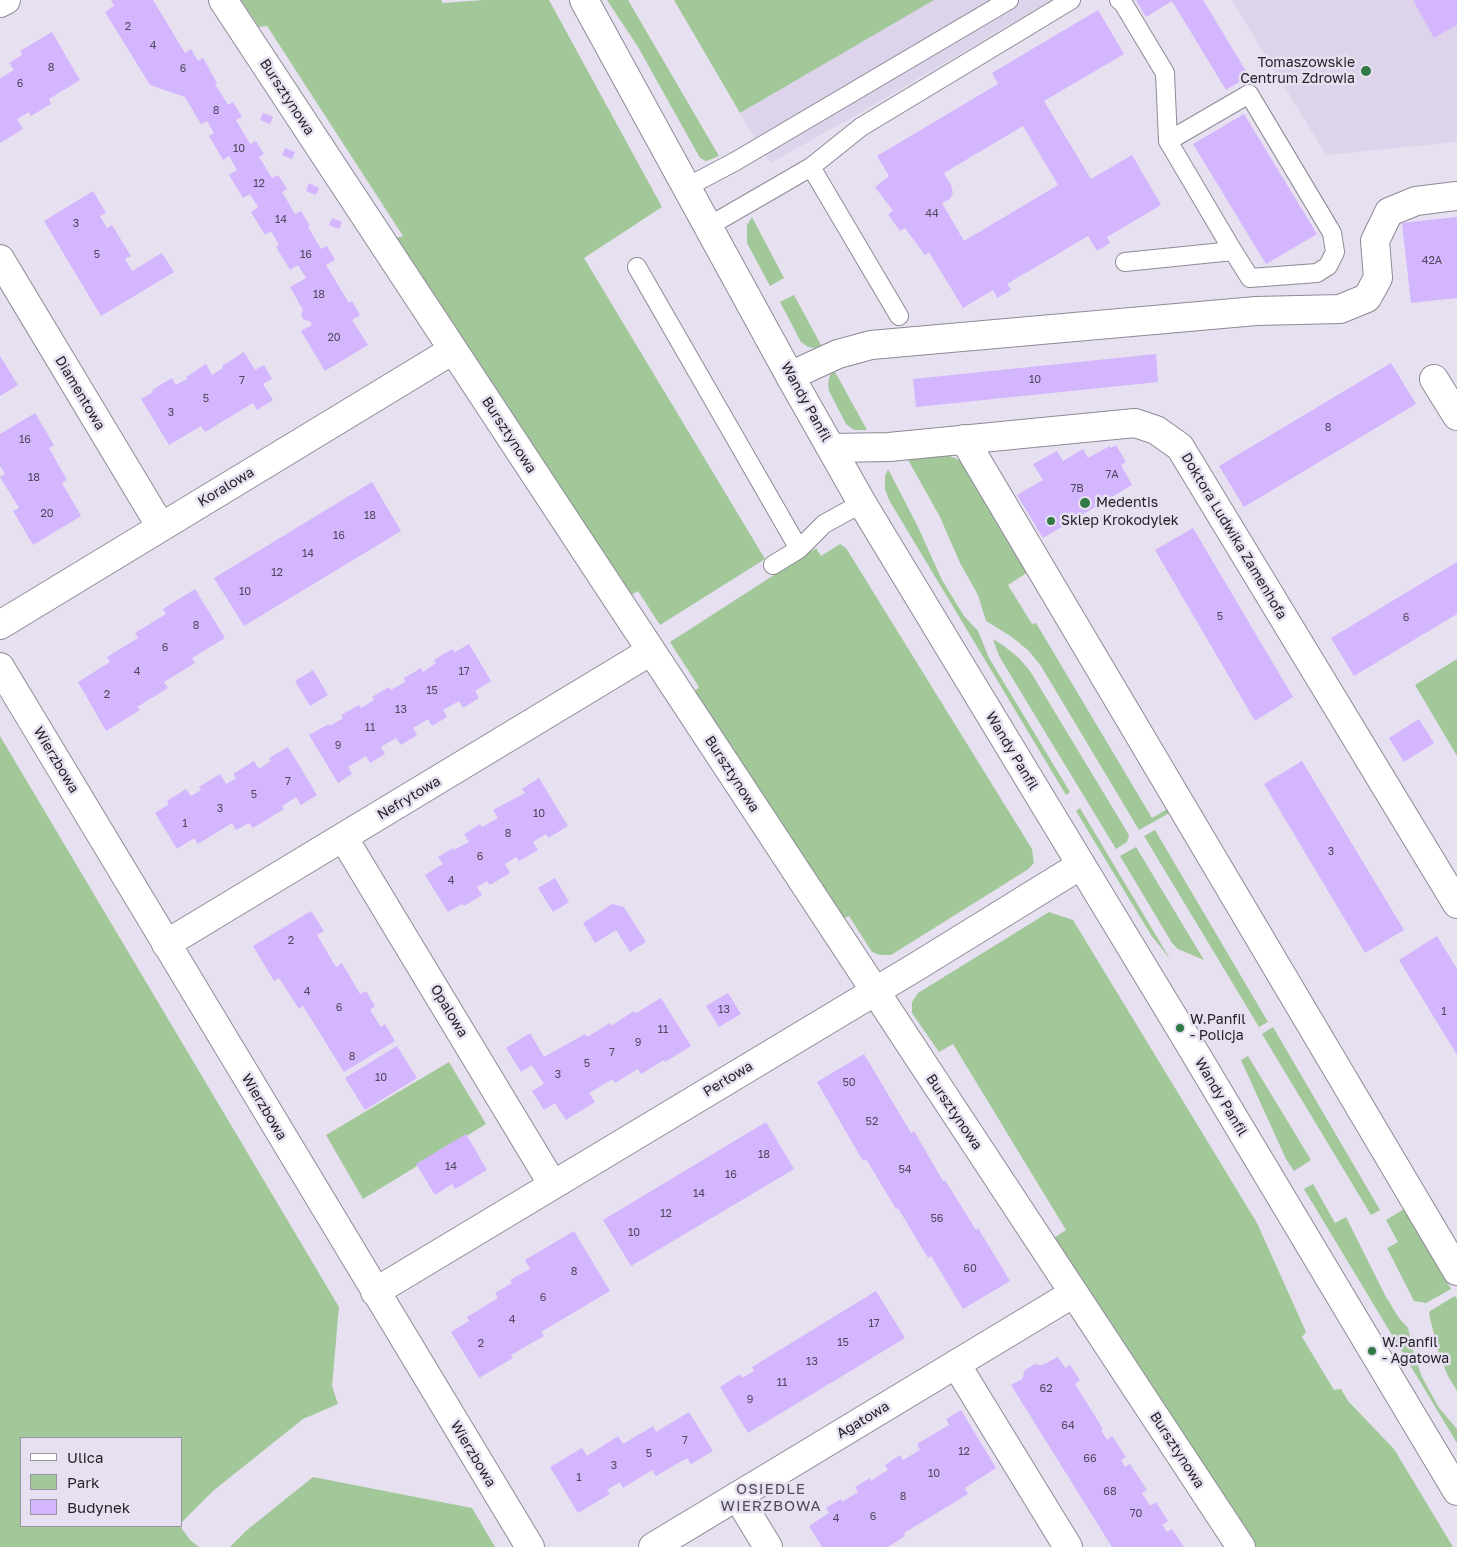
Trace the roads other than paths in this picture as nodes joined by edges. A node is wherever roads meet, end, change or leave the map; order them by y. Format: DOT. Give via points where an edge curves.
graph roads {
  1 [pos="6,0"];
  2 [pos="223,0"];
  3 [pos="584,0"];
  4 [pos="1010,0"];
  5 [pos="1071,0"];
  6 [pos="1119,0"];
  7 [pos="0,3"];
  8 [pos="1168,141"];
  9 [pos="811,167"];
  10 [pos="687,187"];
  11 [pos="1457,196"];
  12 [pos="709,226"];
  13 [pos="1233,251"];
  14 [pos="0,259"];
  15 [pos="1125,262"];
  16 [pos="637,267"];
  17 [pos="1250,278"];
  18 [pos="1256,311"];
  19 [pos="899,316"];
  20 [pos="453,350"];
  21 [pos="790,376"];
  22 [pos="1434,379"];
  23 [pos="1457,416"];
  24 [pos="964,440"];
  25 [pos="832,448"];
  26 [pos="862,502"];
  27 [pos="160,527"];
  28 [pos="799,549"];
  29 [pos="773,565"];
  30 [pos="0,625"];
  31 [pos="651,651"];
  32 [pos="0,667"];
  33 [pos="344,837"];
  34 [pos="1081,865"];
  35 [pos="1457,904"];
  36 [pos="166,944"];
  37 [pos="875,991"];
  38 [pos="553,1185"];
  39 [pos="1449,1237"];
  40 [pos="1457,1271"];
  41 [pos="376,1292"];
  42 [pos="1074,1293"];
  43 [pos="956,1364"];
  44 [pos="1457,1492"];
  45 [pos="737,1496"];
  46 [pos="530,1547"];
  47 [pos="653,1547"];
  48 [pos="768,1547"];
  49 [pos="1068,1547"];
  50 [pos="1241,1547"];
  1 -- 7 [label="street"];
  2 -- 20 [label="street, Bursztynowa"];
  3 -- 10 [label="street, Wandy Panfil"];
  4 -- 10 [label="lane"];
  5 -- 9 [label="lane" via="861,127"];
  6 -- 8 [label="lane" via="1165,73"];
  8 -- 13 [label="lane"];
  8 -- 17 [label="lane" via="1249,94 1332,234 1335,252 1328,266 1318,273"];
  9 -- 12 [label="lane"];
  9 -- 19 [label="lane"];
  10 -- 12 [label="street, Wandy Panfil"];
  11 -- 18 [label="street" via="1416,201 1389,212 1375,241 1378,278 1367,298 1340,309"];
  12 -- 21 [label="street, Wandy Panfil"];
  13 -- 15 [label="lane"];
  13 -- 17 [label="lane"];
  14 -- 27 [label="street, Diamentowa"];
  16 -- 28 [label="lane"];
  17 -- 18 [label="lane"];
  18 -- 21 [label="street" via="871,345 838,354"];
  20 -- 27 [label="street, Koralowa"];
  20 -- 31 [label="street, Bursztynowa"];
  21 -- 25 [label="street, Wandy Panfil"];
  22 -- 23 [label="street"];
  24 -- 25 [label="street, Doktora Ludwika Zamenhofa"];
  24 -- 35 [label="street, Doktora Ludwika Zamenhofa" via="1135,423 1156,430 1180,447"];
  24 -- 39 [label="street"];
  25 -- 26 [label="street, Wandy Panfil"];
  26 -- 28 [label="lane" via="824,524"];
  26 -- 34 [label="street, Wandy Panfil"];
  27 -- 30 [label="street, Koralowa"];
  28 -- 29 [label="lane"];
  31 -- 33 [label="street, Nefrytowa"];
  31 -- 37 [label="street, Bursztynowa"];
  32 -- 36 [label="street, Wierzbowa"];
  33 -- 36 [label="street, Nefrytowa"];
  33 -- 38 [label="street, Opalowa"];
  34 -- 37 [label="street, Perłowa"];
  34 -- 44 [label="street, Wandy Panfil"];
  36 -- 41 [label="street, Wierzbowa"];
  37 -- 38 [label="street, Perłowa"];
  37 -- 42 [label="street, Bursztynowa"];
  38 -- 41 [label="street, Perłowa"];
  39 -- 40 [label="street"];
  41 -- 46 [label="street, Wierzbowa"];
  42 -- 43 [label="street, Agatowa"];
  42 -- 50 [label="street, Bursztynowa"];
  43 -- 45 [label="street, Agatowa"];
  43 -- 49 [label="street"];
  45 -- 47 [label="street, Agatowa"];
  45 -- 48 [label="street"];
}
